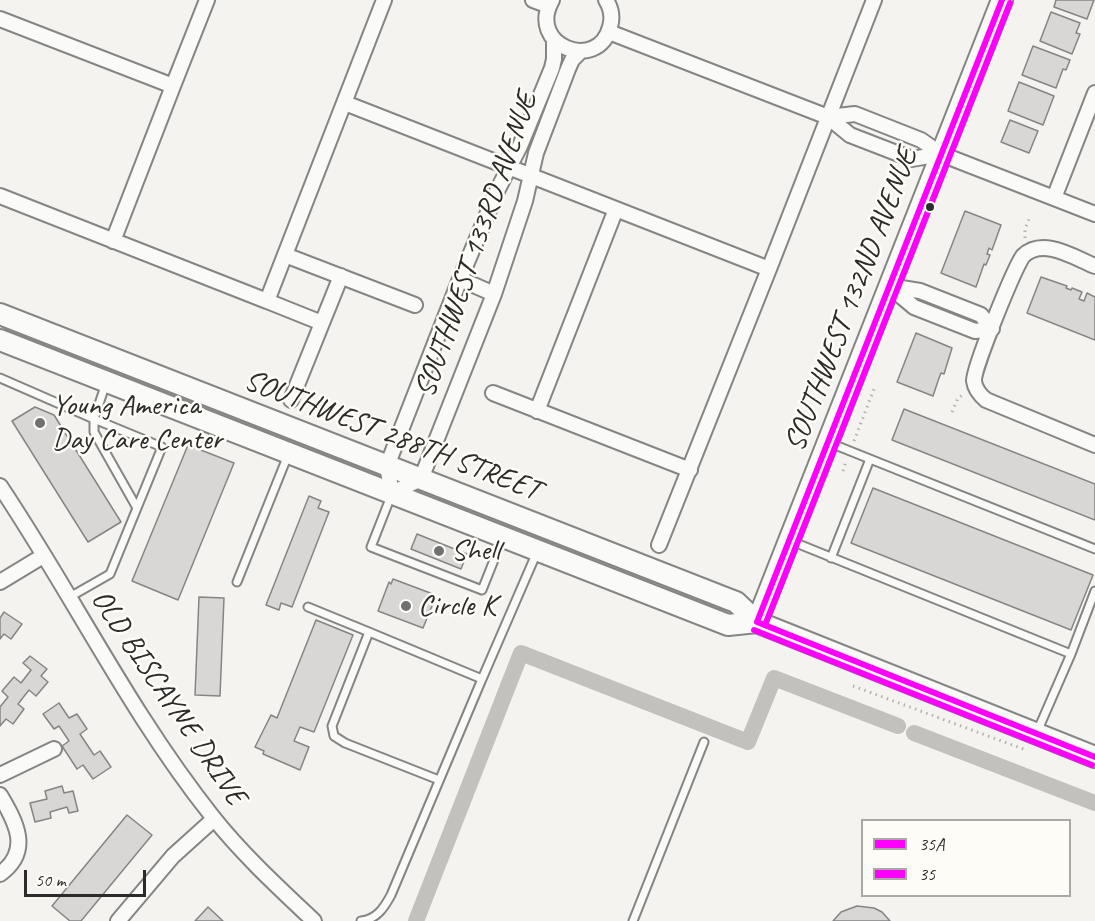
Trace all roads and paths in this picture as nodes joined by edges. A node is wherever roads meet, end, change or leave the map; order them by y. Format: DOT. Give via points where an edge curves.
graph roads {
  1 [pos="207,0"];
  2 [pos="384,0"];
  3 [pos="533,0"];
  4 [pos="606,0"];
  5 [pos="874,0"];
  6 [pos="1002,0"];
  7 [pos="550,3"];
  8 [pos="0,19"];
  9 [pos="609,32"];
  10 [pos="554,40"];
  11 [pos="581,51"];
  12 [pos="173,86"];
  13 [pos="1095,93"];
  14 [pos="345,103"];
  15 [pos="828,117"];
  16 [pos="941,154"];
  17 [pos="509,167"];
  18 [pos="531,176"];
  19 [pos="0,196"];
  20 [pos="1054,198"];
  21 [pos="616,209"];
  22 [pos="1095,214"];
  23 [pos="1030,217"];
  24 [pos="1025,229"];
  25 [pos="113,241"];
  26 [pos="285,255"];
  27 [pos="1095,266"];
  28 [pos="769,269"];
  29 [pos="341,276"];
  30 [pos="460,279"];
  31 [pos="889,286"];
  32 [pos="494,294"];
  33 [pos="267,301"];
  34 [pos="415,305"];
  35 [pos="0,314"];
  36 [pos="322,323"];
  37 [pos="992,329"];
  38 [pos="0,340"];
  39 [pos="115,359"];
  40 [pos="0,378"];
  41 [pos="107,381"];
  42 [pos="874,389"];
  43 [pos="493,393"];
  44 [pos="958,398"];
  45 [pos="291,400"];
  46 [pos="537,411"];
  47 [pos="952,412"];
  48 [pos="93,419"];
  49 [pos="828,442"];
  50 [pos="1095,445"];
  51 [pos="850,451"];
  52 [pos="289,452"];
  53 [pos="870,459"];
  54 [pos="387,466"];
  55 [pos="690,470"];
  56 [pos="843,471"];
  57 [pos="421,479"];
  58 [pos="0,486"];
  59 [pos="392,494"];
  60 [pos="137,508"];
  61 [pos="503,537"];
  62 [pos="790,540"];
  63 [pos="659,544"];
  64 [pos="1095,549"];
  65 [pos="538,550"];
  66 [pos="43,556"];
  67 [pos="831,558"];
  68 [pos="0,582"];
  69 [pos="237,582"];
  70 [pos="1095,591"];
  71 [pos="68,598"];
  72 [pos="308,608"];
  73 [pos="757,622"];
  74 [pos="369,632"];
  75 [pos="1071,654"];
  76 [pos="482,679"];
  77 [pos="853,686"];
  78 [pos="704,742"];
  79 [pos="1033,743"];
  80 [pos="54,749"];
  81 [pos="1095,757"];
  82 [pos="0,775"];
  83 [pos="439,780"];
  84 [pos="0,795"];
  85 [pos="214,819"];
  86 [pos="0,874"];
  87 [pos="126,918"];
  88 [pos="314,921"];
  89 [pos="362,921"];
  90 [pos="633,921"];
  1 -- 12 [label="street"];
  2 -- 14 [label="street"];
  3 -- 7 [label="street"];
  4 -- 9 [label="street" via="611,12"];
  5 -- 15 [label="street"];
  6 -- 16 [label="main road, SOUTHWEST 132ND AVENUE"];
  7 -- 10 [label="street, SOUTHWEST 133RD AVENUE" via="547,24"];
  8 -- 12 [label="street"];
  9 -- 11 [label="street" via="598,46"];
  9 -- 15 [label="street"];
  10 -- 11 [label="street" via="562,47"];
  10 -- 17 [label="street, SOUTHWEST 133RD AVENUE" via="552,68"];
  11 -- 18 [label="street, SOUTHWEST 133RD AVENUE" via="566,73"];
  12 -- 25 [label="street"];
  13 -- 20 [label="street"];
  14 -- 17 [label="street"];
  14 -- 26 [label="street"];
  15 -- 16 [label="street" via="855,114 921,140"];
  15 -- 16 [label="street" via="850,135 912,159"];
  15 -- 28 [label="street"];
  16 -- 20 [label="street"];
  16 -- 31 [label="main road, SOUTHWEST 132ND AVENUE"];
  17 -- 18 [label="street"];
  17 -- 30 [label="street, SOUTHWEST 133RD AVENUE"];
  18 -- 21 [label="street"];
  18 -- 32 [label="street, SOUTHWEST 133RD AVENUE"];
  19 -- 25 [label="street"];
  20 -- 22 [label="street"];
  21 -- 28 [label="street"];
  21 -- 46 [label="street"];
  23 -- 24 [label="path"];
  25 -- 33 [label="street"];
  26 -- 29 [label="street"];
  26 -- 33 [label="street"];
  27 -- 37 [label="street" via="1050,249 1027,252 1016,267"];
  28 -- 55 [label="street"];
  29 -- 34 [label="street"];
  29 -- 36 [label="street"];
  30 -- 32 [label="street"];
  30 -- 54 [label="street, SOUTHWEST 133RD AVENUE"];
  31 -- 37 [label="street" via="914,307 975,331"];
  31 -- 49 [label="main road, SOUTHWEST 132ND AVENUE"];
  32 -- 57 [label="street, SOUTHWEST 133RD AVENUE"];
  33 -- 36 [label="street"];
  35 -- 39 [label="main road, SOUTHWEST 288TH STREET"];
  36 -- 45 [label="street"];
  37 -- 50 [label="street" via="975,375 980,394 998,406"];
  38 -- 41 [label="main road, SOUTHWEST 288TH STREET"];
  39 -- 41 [label="main road"];
  39 -- 54 [label="main road, SOUTHWEST 288TH STREET"];
  40 -- 48 [label="lane"];
  41 -- 48 [label="lane"];
  41 -- 52 [label="main road, SOUTHWEST 288TH STREET"];
  42 -- 51 [label="path"];
  43 -- 46 [label="street"];
  44 -- 47 [label="path"];
  46 -- 55 [label="street"];
  48 -- 60 [label="lane" via="94,432"];
  48 -- 60 [label="lane" via="162,447"];
  49 -- 51 [label="lane"];
  49 -- 62 [label="main road, SOUTHWEST 132ND AVENUE"];
  51 -- 53 [label="lane"];
  51 -- 56 [label="path"];
  52 -- 59 [label="main road, SOUTHWEST 288TH STREET"];
  52 -- 69 [label="lane"];
  53 -- 64 [label="lane"];
  53 -- 67 [label="lane"];
  54 -- 57 [label="main road, SOUTHWEST 288TH STREET"];
  54 -- 59 [label="street"];
  55 -- 63 [label="street"];
  57 -- 59 [label="street"];
  57 -- 73 [label="main road, SOUTHWEST 288TH STREET" via="736,602"];
  58 -- 66 [label="street, OLD BISCAYNE DRIVE"];
  59 -- 61 [label="main road, SOUTHWEST 288TH STREET"];
  59 -- 61 [label="lane" via="371,547 382,552 482,590"];
  60 -- 71 [label="lane" via="110,574"];
  61 -- 65 [label="main road, SOUTHWEST 288TH STREET"];
  62 -- 67 [label="lane"];
  62 -- 73 [label="main road, SOUTHWEST 132ND AVENUE"];
  65 -- 73 [label="main road, SOUTHWEST 288TH STREET" via="728,624"];
  65 -- 76 [label="lane"];
  66 -- 68 [label="street"];
  66 -- 71 [label="street, OLD BISCAYNE DRIVE"];
  67 -- 75 [label="lane"];
  70 -- 75 [label="lane"];
  71 -- 85 [label="street, OLD BISCAYNE DRIVE" via="148,727"];
  72 -- 74 [label="lane"];
  73 -- 79 [label="main road, SOUTHWEST 288TH STREET"];
  74 -- 76 [label="lane"];
  74 -- 83 [label="lane" via="332,726 334,736"];
  75 -- 79 [label="lane"];
  76 -- 83 [label="lane"];
  77 -- 79 [label="path"];
  78 -- 90 [label="lane"];
  79 -- 81 [label="main road, SOUTHWEST 288TH STREET"];
  80 -- 82 [label="street"];
  83 -- 89 [label="lane" via="384,908"];
  84 -- 86 [label="street" via="15,821 18,846 14,859"];
  85 -- 87 [label="street" via="173,856"];
  85 -- 88 [label="street, OLD BISCAYNE DRIVE"];
}
